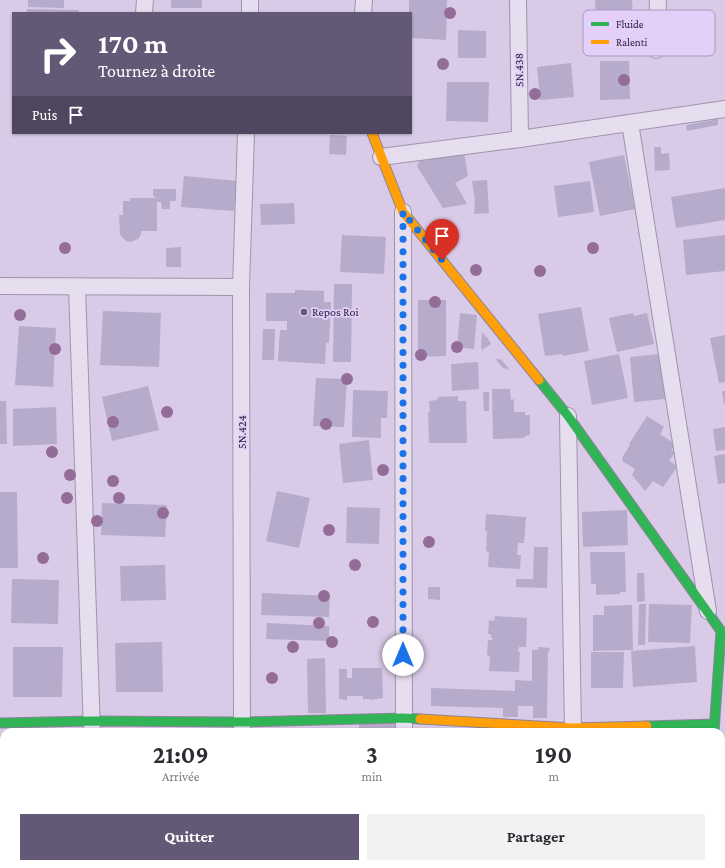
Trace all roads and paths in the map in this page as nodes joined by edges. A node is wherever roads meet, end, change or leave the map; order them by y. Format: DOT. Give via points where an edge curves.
graph roads {
  1 [pos="144,0"];
  2 [pos="250,0"];
  3 [pos="364,0"];
  4 [pos="518,0"];
  5 [pos="658,0"];
  6 [pos="658,10"];
  7 [pos="144,12"];
  8 [pos="250,12"];
  9 [pos="363,12"];
  10 [pos="725,108"];
  11 [pos="630,123"];
  12 [pos="246,134"];
  13 [pos="372,134"];
  14 [pos="520,139"];
  15 [pos="381,158"];
  16 [pos="403,212"];
  17 [pos="0,286"];
  18 [pos="77,286"];
  19 [pos="242,287"];
  20 [pos="568,416"];
  21 [pos="709,615"];
  22 [pos="723,630"];
  23 [pos="0,723"];
  24 [pos="404,725"];
  25 [pos="92,727"];
  26 [pos="242,727"];
  27 [pos="505,728"];
  28 [pos="573,728"];
  29 [pos="714,728"];
  1 -- 7 [label="street"];
  2 -- 8 [label="street"];
  3 -- 9 [label="street"];
  4 -- 14 [label="street, 5N.438"];
  5 -- 6 [label="street"];
  10 -- 11 [label="street"];
  11 -- 14 [label="street"];
  11 -- 21 [label="street"];
  12 -- 19 [label="street, 5N.424"];
  13 -- 15 [label="street"];
  14 -- 15 [label="street"];
  15 -- 16 [label="street"];
  16 -- 20 [label="street"];
  16 -- 24 [label="street"];
  17 -- 18 [label="street"];
  18 -- 19 [label="street"];
  18 -- 25 [label="street"];
  19 -- 26 [label="street, 5N.424"];
  20 -- 21 [label="street"];
  20 -- 28 [label="street"];
  21 -- 22 [label="street"];
  22 -- 29 [label="street"];
  23 -- 25 [label="street"];
  24 -- 26 [label="street"];
  24 -- 27 [label="street"];
  25 -- 26 [label="street"];
}
